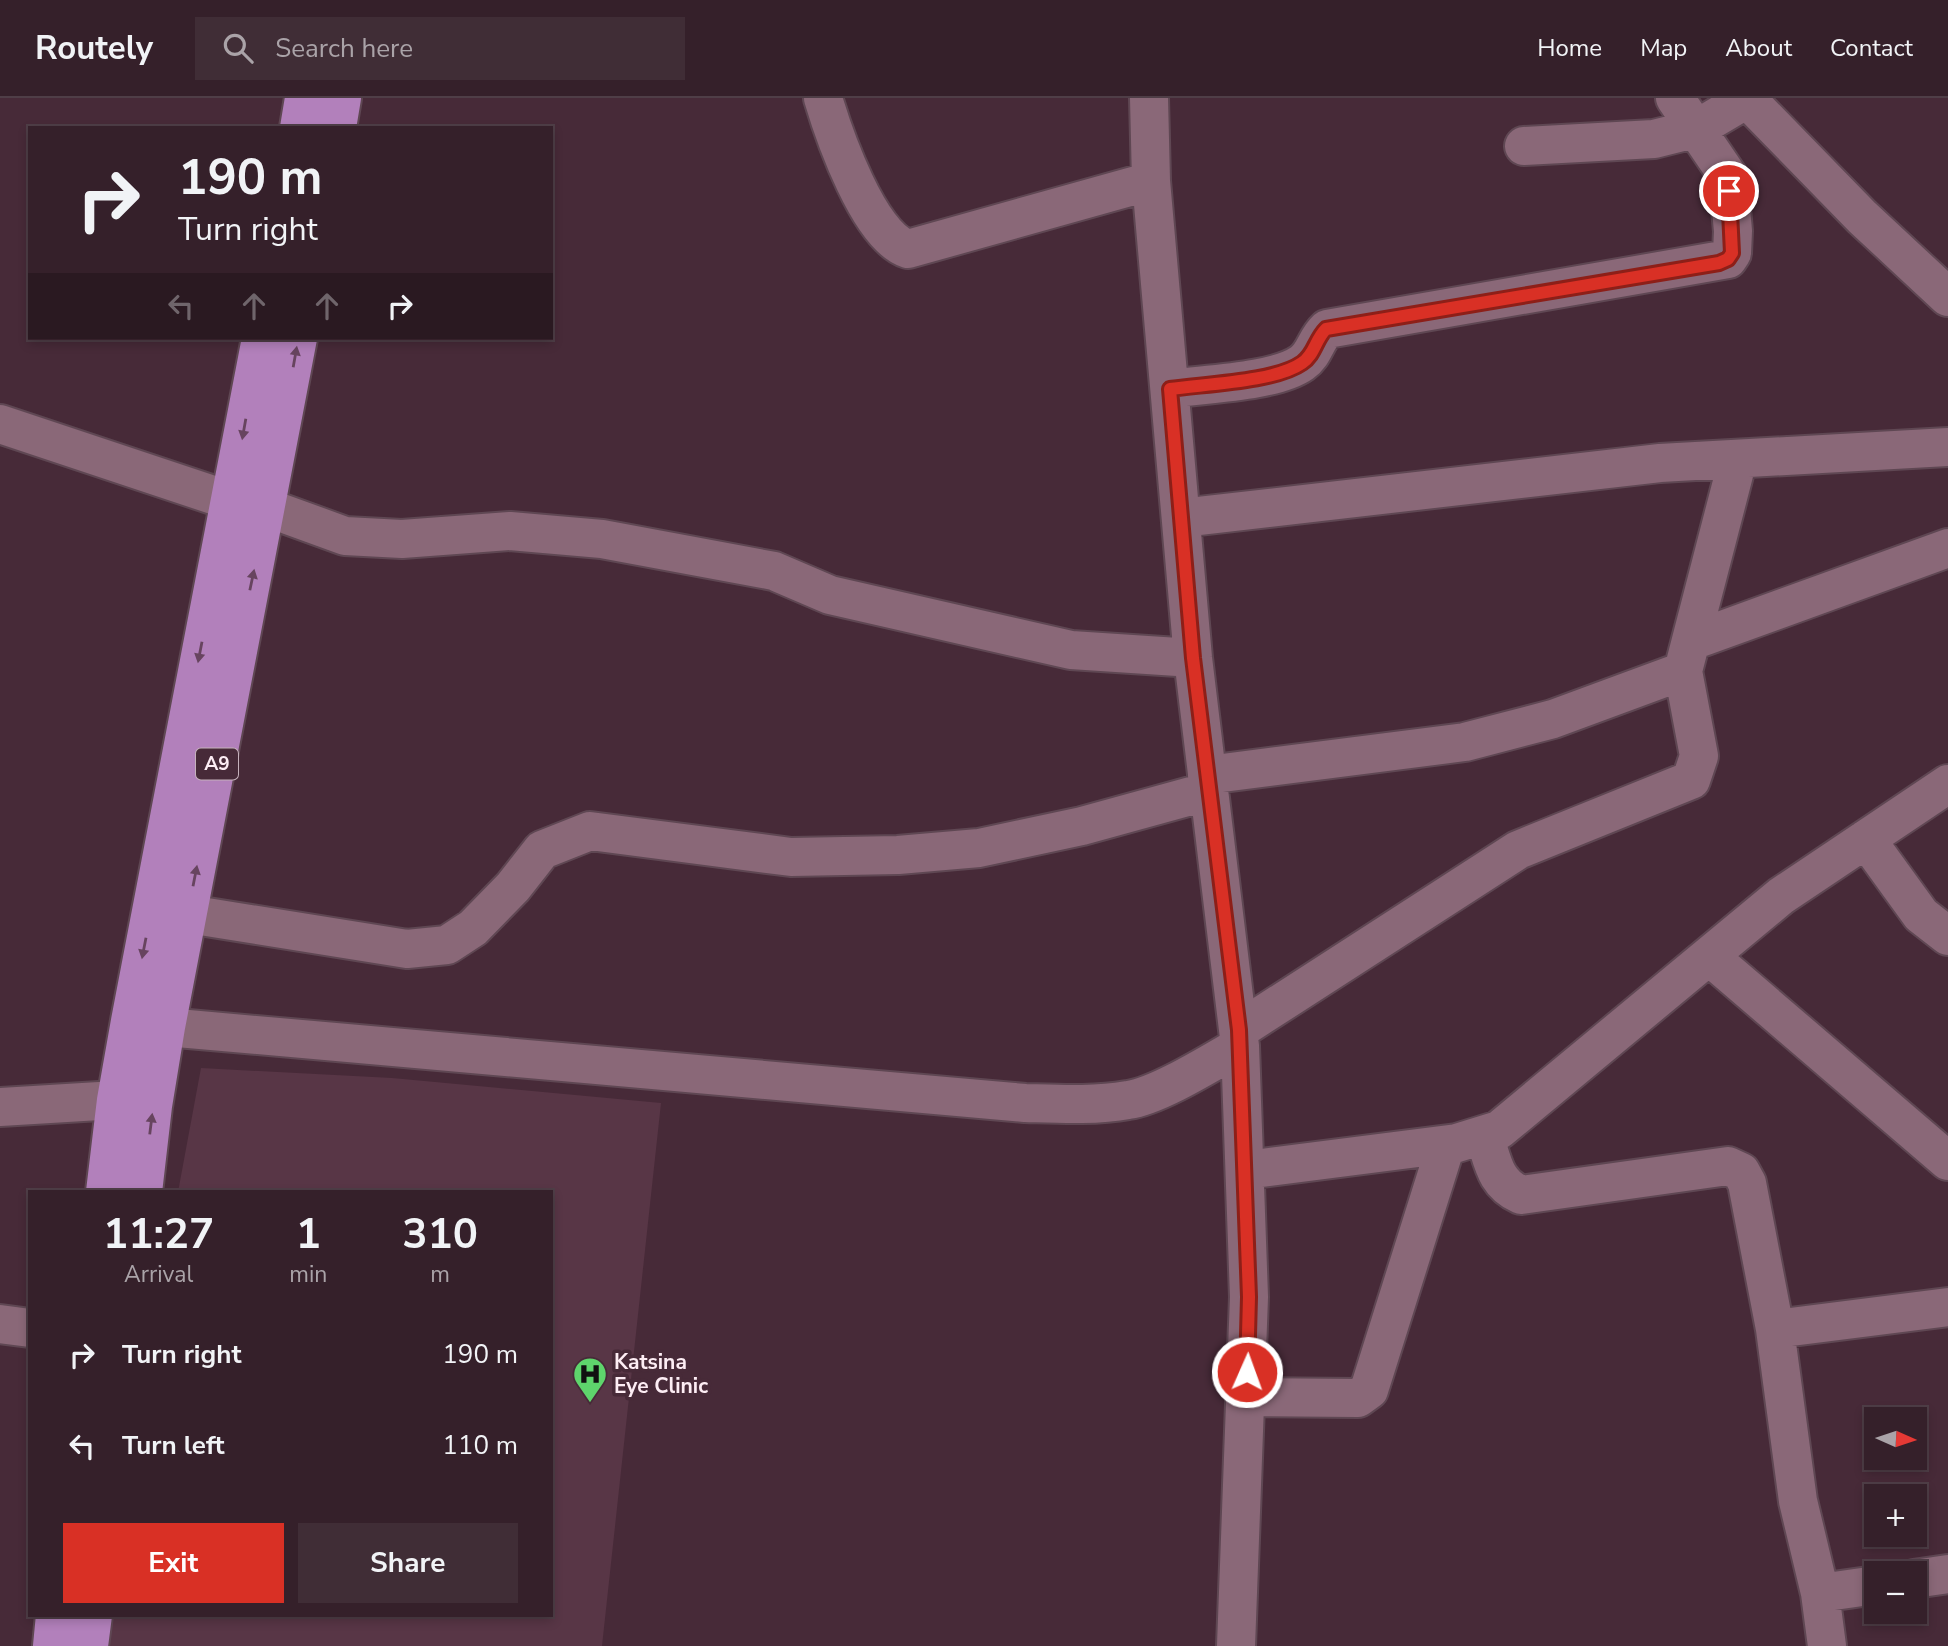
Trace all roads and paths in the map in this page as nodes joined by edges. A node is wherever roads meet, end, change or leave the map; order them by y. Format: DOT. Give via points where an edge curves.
graph roads {
  1 [pos="304,98"];
  2 [pos="342,98"];
  3 [pos="823,98"];
  4 [pos="1149,98"];
  5 [pos="1675,98"];
  6 [pos="1746,98"];
  7 [pos="299,126"];
  8 [pos="337,126"];
  9 [pos="1698,128"];
  10 [pos="1524,146"];
  11 [pos="1151,181"];
  12 [pos="1948,297"];
  13 [pos="261,340"];
  14 [pos="299,340"];
  15 [pos="1170,389"];
  16 [pos="0,424"];
  17 [pos="1948,447"];
  18 [pos="1738,459"];
  19 [pos="231,501"];
  20 [pos="268,508"];
  21 [pos="1181,518"];
  22 [pos="1948,548"];
  23 [pos="207,611"];
  24 [pos="244,620"];
  25 [pos="1687,656"];
  26 [pos="1193,658"];
  27 [pos="1208,783"];
  28 [pos="1948,784"];
  29 [pos="1866,839"];
  30 [pos="188,914"];
  31 [pos="1948,936"];
  32 [pos="1709,956"];
  33 [pos="166,1027"];
  34 [pos="1240,1038"];
  35 [pos="116,1100"];
  36 [pos="0,1107"];
  37 [pos="1485,1135"];
  38 [pos="1446,1145"];
  39 [pos="1948,1161"];
  40 [pos="1246,1170"];
  41 [pos="105,1190"];
  42 [pos="143,1190"];
  43 [pos="1948,1307"];
  44 [pos="0,1324"];
  45 [pos="28,1328"];
  46 [pos="1774,1329"];
  47 [pos="1247,1397"];
  48 [pos="1948,1574"];
  49 [pos="1927,1577"];
  50 [pos="1864,1587"];
  51 [pos="1820,1593"];
  52 [pos="55,1617"];
  53 [pos="93,1617"];
  54 [pos="52,1646"];
  55 [pos="89,1646"];
  56 [pos="1236,1646"];
  57 [pos="1827,1646"];
  1 -- 7 [label="highway"];
  2 -- 8 [label="highway"];
  3 -- 11 [label="street" via="862,200 898,246 908,248"];
  4 -- 11 [label="street"];
  5 -- 9 [label="street"];
  6 -- 9 [label="street"];
  6 -- 12 [label="street"];
  9 -- 10 [label="street" via="1654,139"];
  9 -- 15 [label="street" via="1728,176 1732,253 1728,259 1326,329 1317,338 1313,354 1285,373"];
  11 -- 15 [label="street"];
  13 -- 19 [label="highway, A9, one-way"];
  20 -- 14 [label="highway, A9, one-way"];
  15 -- 21 [label="street"];
  16 -- 19 [label="street"];
  17 -- 18 [label="street"];
  18 -- 21 [label="street" via="1660,463"];
  18 -- 25 [label="street"];
  19 -- 23 [label="highway, A9"];
  24 -- 20 [label="highway, A9, one-way"];
  20 -- 26 [label="street" via="345,536 402,539 510,531 602,539 774,571 830,596 1071,650"];
  21 -- 26 [label="street"];
  22 -- 25 [label="street"];
  23 -- 24 [label="highway"];
  23 -- 35 [label="highway, A9, one-way"];
  30 -- 24 [label="highway, A9, one-way"];
  25 -- 27 [label="street" via="1553,719 1465,742"];
  25 -- 34 [label="street" via="1699,756 1691,780 1518,850"];
  26 -- 27 [label="street"];
  27 -- 30 [label="street" via="1082,826 979,848 898,855 792,857 590,831 542,850 473,928 447,945 407,949"];
  27 -- 34 [label="street"];
  28 -- 29 [label="street"];
  29 -- 31 [label="street" via="1921,915"];
  29 -- 32 [label="street" via="1781,896"];
  30 -- 33 [label="highway, A9"];
  32 -- 37 [label="street" via="1499,1130"];
  32 -- 39 [label="street"];
  33 -- 34 [label="street" via="1051,1104 1131,1100 1181,1079"];
  42 -- 33 [label="highway, A9, one-way"];
  34 -- 40 [label="street"];
  35 -- 36 [label="street"];
  35 -- 41 [label="highway, A9"];
  37 -- 38 [label="street"];
  37 -- 46 [label="street" via="1497,1174 1507,1189 1521,1195 1728,1166 1741,1172 1747,1183"];
  38 -- 40 [label="street"];
  38 -- 47 [label="street" via="1369,1390 1358,1398"];
  40 -- 47 [label="street"];
  43 -- 46 [label="street"];
  44 -- 45 [label="street"];
  46 -- 51 [label="street" via="1798,1501"];
  47 -- 56 [label="street"];
  48 -- 49 [label="street"];
  50 -- 51 [label="street"];
  51 -- 57 [label="street"];
  52 -- 54 [label="highway"];
  53 -- 55 [label="highway"];
}
